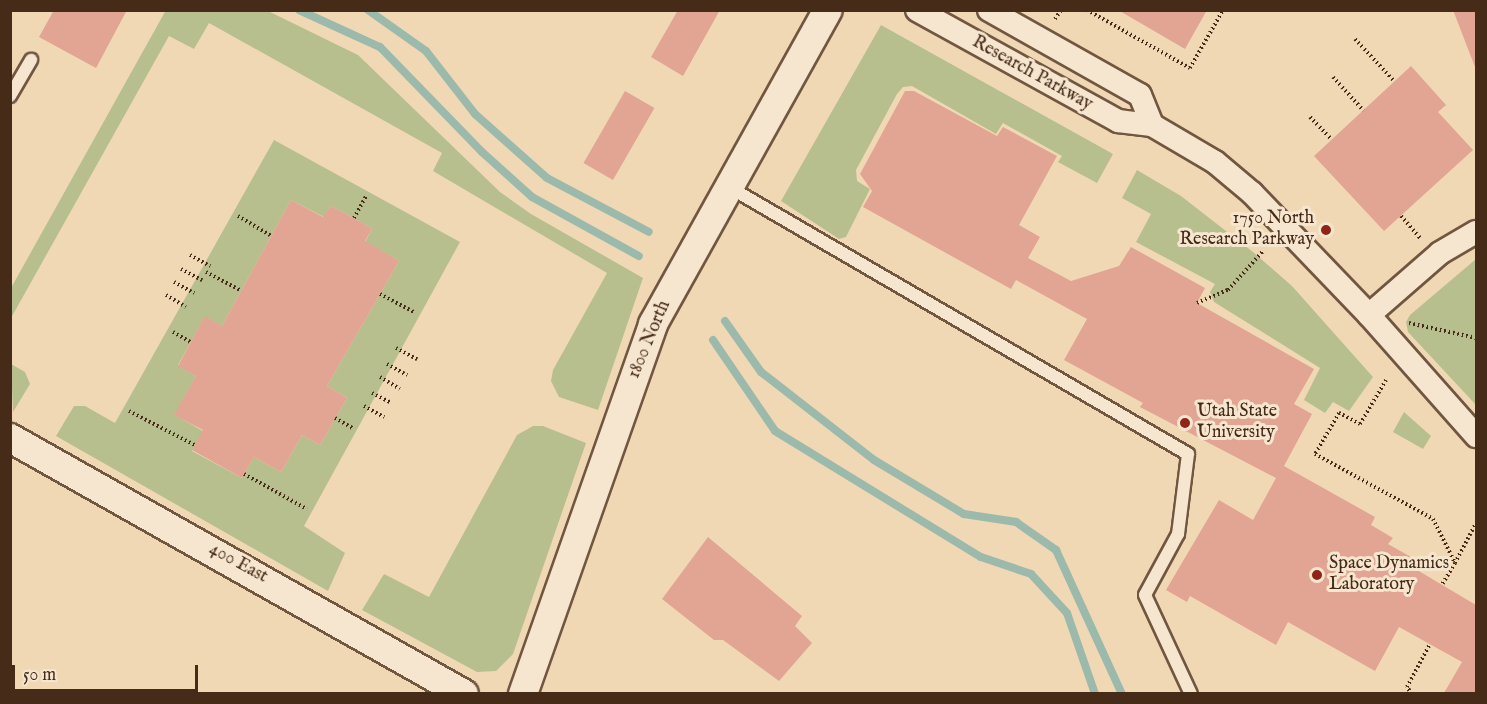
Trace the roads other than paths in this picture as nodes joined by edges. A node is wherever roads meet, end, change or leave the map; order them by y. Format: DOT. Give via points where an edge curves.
graph roads {
  1 [pos="828,10"];
  2 [pos="916,10"];
  3 [pos="989,10"];
  4 [pos="31,60"];
  5 [pos="10,96"];
  6 [pos="1152,125"];
  7 [pos="729,187"];
  8 [pos="1476,232"];
  9 [pos="1369,315"];
  10 [pos="1476,436"];
  11 [pos="10,438"];
  12 [pos="464,693"];
  13 [pos="523,693"];
  14 [pos="1191,693"];
  1 -- 7 [label="street, 1800 North"];
  2 -- 6 [label="street, Research Parkway" via="1118,122"];
  3 -- 6 [label="street, Research Parkway" via="1140,94"];
  4 -- 5 [label="lane"];
  6 -- 9 [label="street, Research Parkway" via="1215,162 1252,193"];
  7 -- 13 [label="street, 1800 North" via="652,324"];
  7 -- 14 [label="lane" via="1188,454 1178,534 1145,595"];
  8 -- 9 [label="street" via="1440,253"];
  9 -- 10 [label="street, Research Parkway"];
  11 -- 12 [label="street, 400 East"];
}
